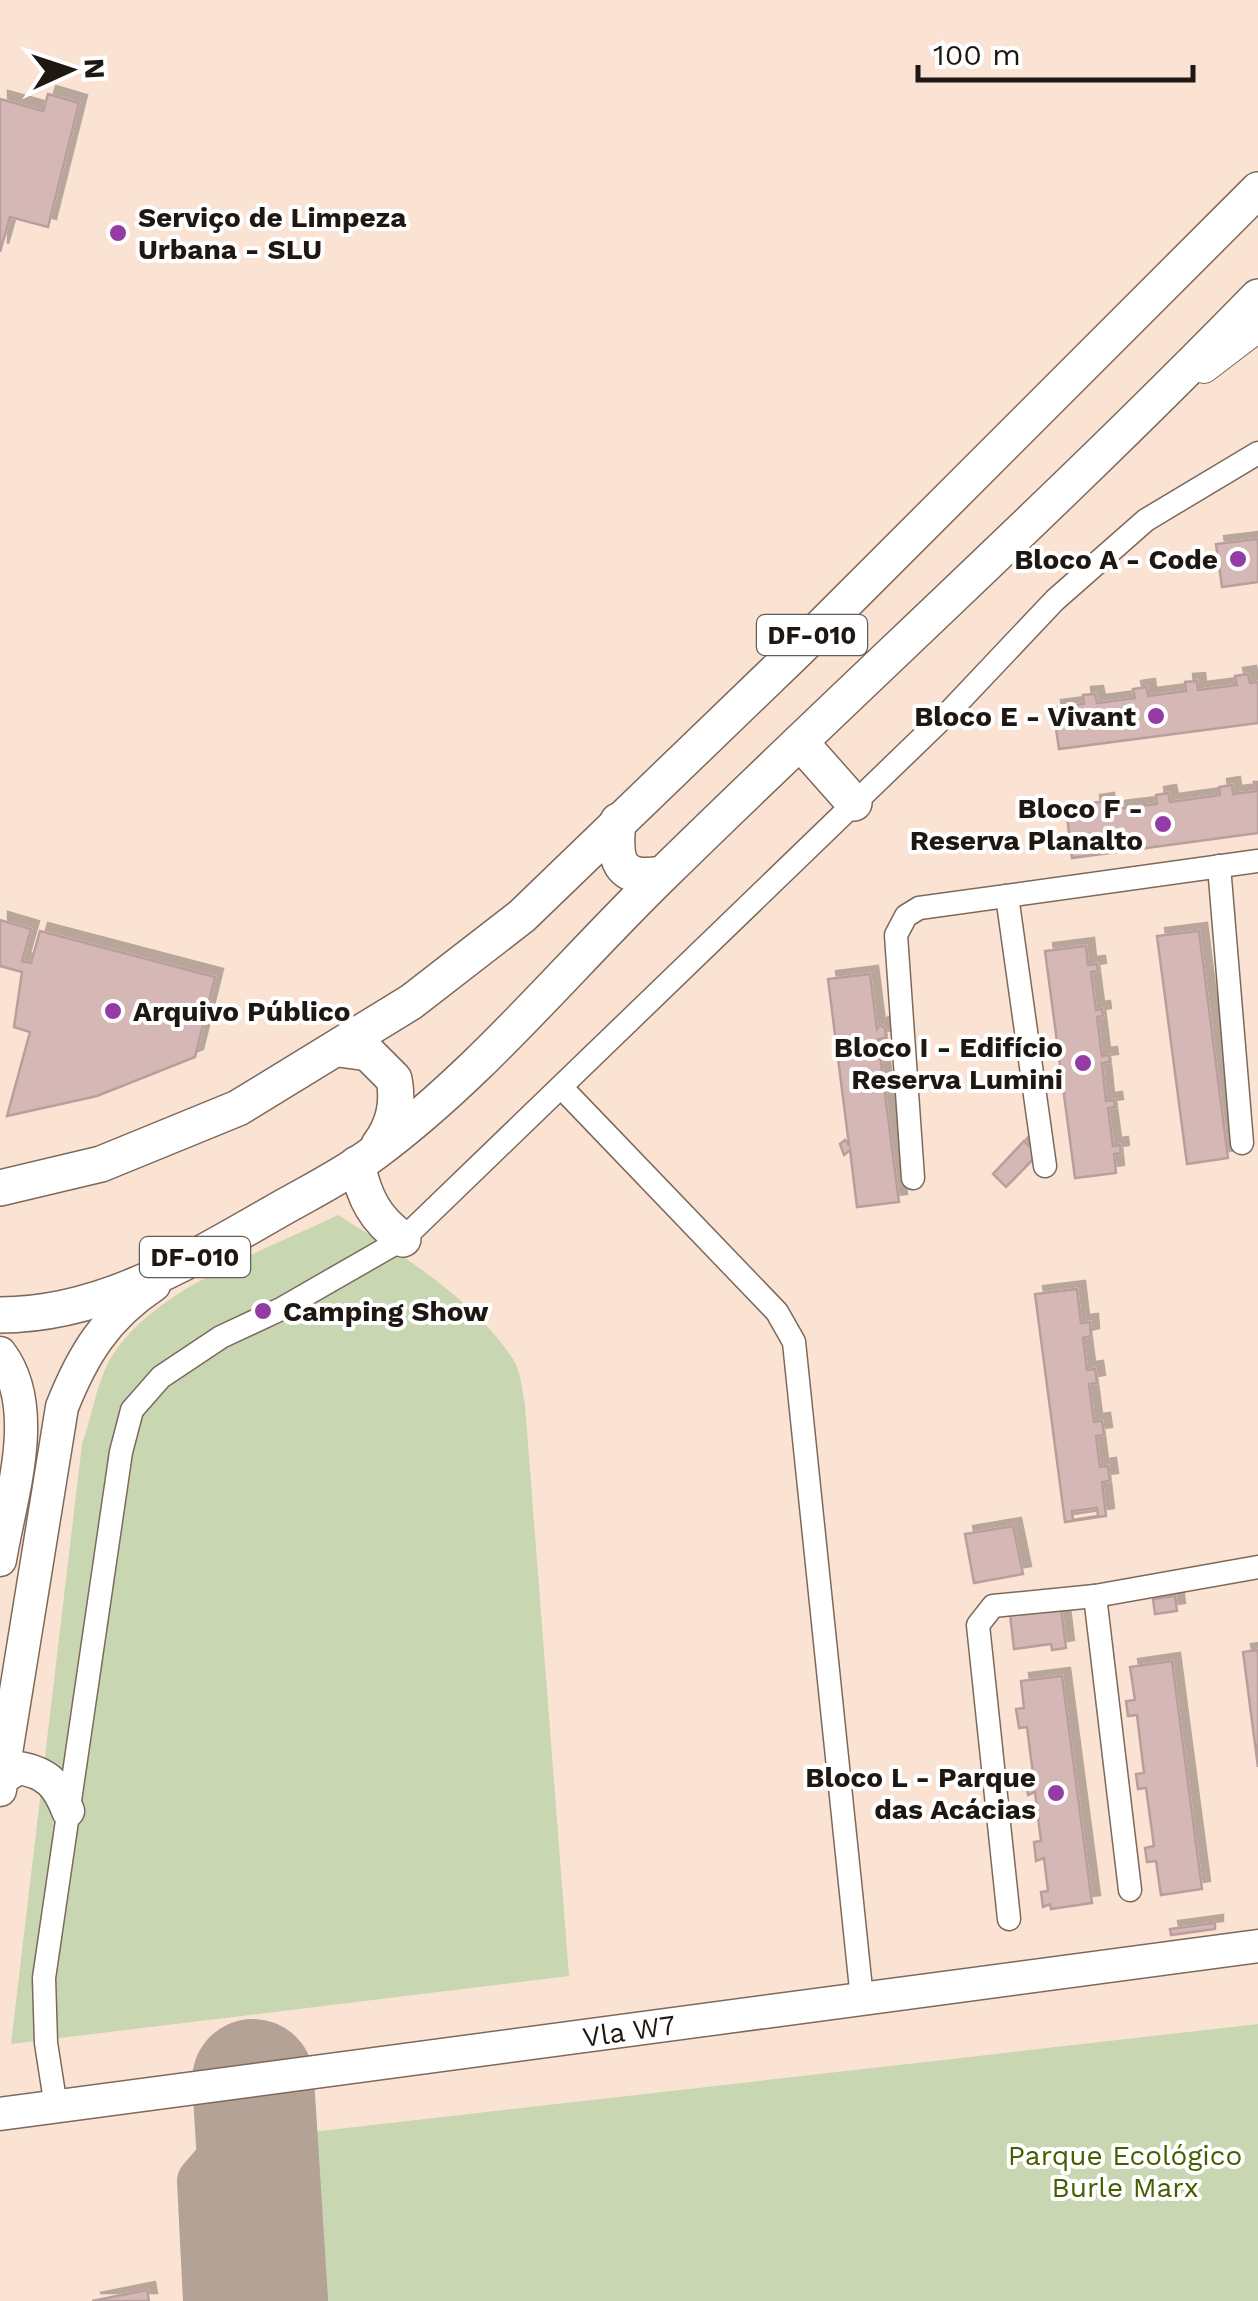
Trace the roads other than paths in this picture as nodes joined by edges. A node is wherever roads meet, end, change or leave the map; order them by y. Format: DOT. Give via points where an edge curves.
graph roads {
  1 [pos="1258,190"];
  2 [pos="1258,297"];
  3 [pos="1258,328"];
  4 [pos="1139,419"];
  5 [pos="1258,453"];
  6 [pos="800,742"];
  7 [pos="854,803"];
  8 [pos="618,821"];
  9 [pos="1258,860"];
  10 [pos="1218,866"];
  11 [pos="662,874"];
  12 [pos="1008,896"];
  13 [pos="339,1049"];
  14 [pos="562,1088"];
  15 [pos="1242,1144"];
  16 [pos="365,1159"];
  17 [pos="1045,1166"];
  18 [pos="913,1178"];
  19 [pos="0,1188"];
  20 [pos="403,1239"];
  21 [pos="193,1259"];
  22 [pos="0,1315"];
  23 [pos="0,1353"];
  24 [pos="0,1560"];
  25 [pos="1258,1567"];
  26 [pos="1094,1596"];
  27 [pos="1,1784"];
  28 [pos="68,1811"];
  29 [pos="1130,1890"];
  30 [pos="1009,1918"];
  31 [pos="1258,1946"];
  32 [pos="862,2000"];
  33 [pos="56,2107"];
  34 [pos="0,2114"];
  1 -- 8 [label="main road, DF-010"];
  2 -- 4 [label="main road, DF-010"];
  3 -- 4 [label="street"];
  4 -- 6 [label="main road, DF-010"];
  5 -- 7 [label="street" via="1133,531 1055,600"];
  6 -- 7 [label="main road"];
  6 -- 11 [label="main road, DF-010"];
  7 -- 14 [label="street"];
  8 -- 11 [label="main road" via="615,853 626,872 641,878"];
  8 -- 13 [label="main road, DF-010" via="522,916"];
  9 -- 10 [label="street"];
  10 -- 12 [label="street"];
  10 -- 15 [label="street"];
  11 -- 16 [label="main road, DF-010" via="435,1104"];
  12 -- 17 [label="street"];
  12 -- 18 [label="street" via="919,908 896,935"];
  13 -- 16 [label="main road" via="368,1054 394,1080 390,1131"];
  13 -- 19 [label="main road, DF-010" via="238,1108 101,1164"];
  14 -- 20 [label="street"];
  14 -- 32 [label="street" via="777,1312 794,1342"];
  16 -- 20 [label="main road" via="369,1204"];
  16 -- 21 [label="main road, DF-010"];
  20 -- 28 [label="street" via="221,1337 162,1377 132,1410"];
  21 -- 22 [label="main road, DF-010" via="66,1309"];
  21 -- 27 [label="main road" via="102,1327 62,1408"];
  23 -- 24 [label="main road" via="18,1391 21,1425"];
  25 -- 26 [label="street"];
  26 -- 29 [label="street"];
  26 -- 30 [label="street" via="993,1606 978,1625"];
  27 -- 28 [label="main road" via="19,1768 37,1771 58,1785"];
  28 -- 33 [label="street" via="44,1978"];
  31 -- 32 [label="main road, Vla W7"];
  32 -- 33 [label="main road, Vla W7"];
  33 -- 34 [label="main road, Vla W7"];
}
